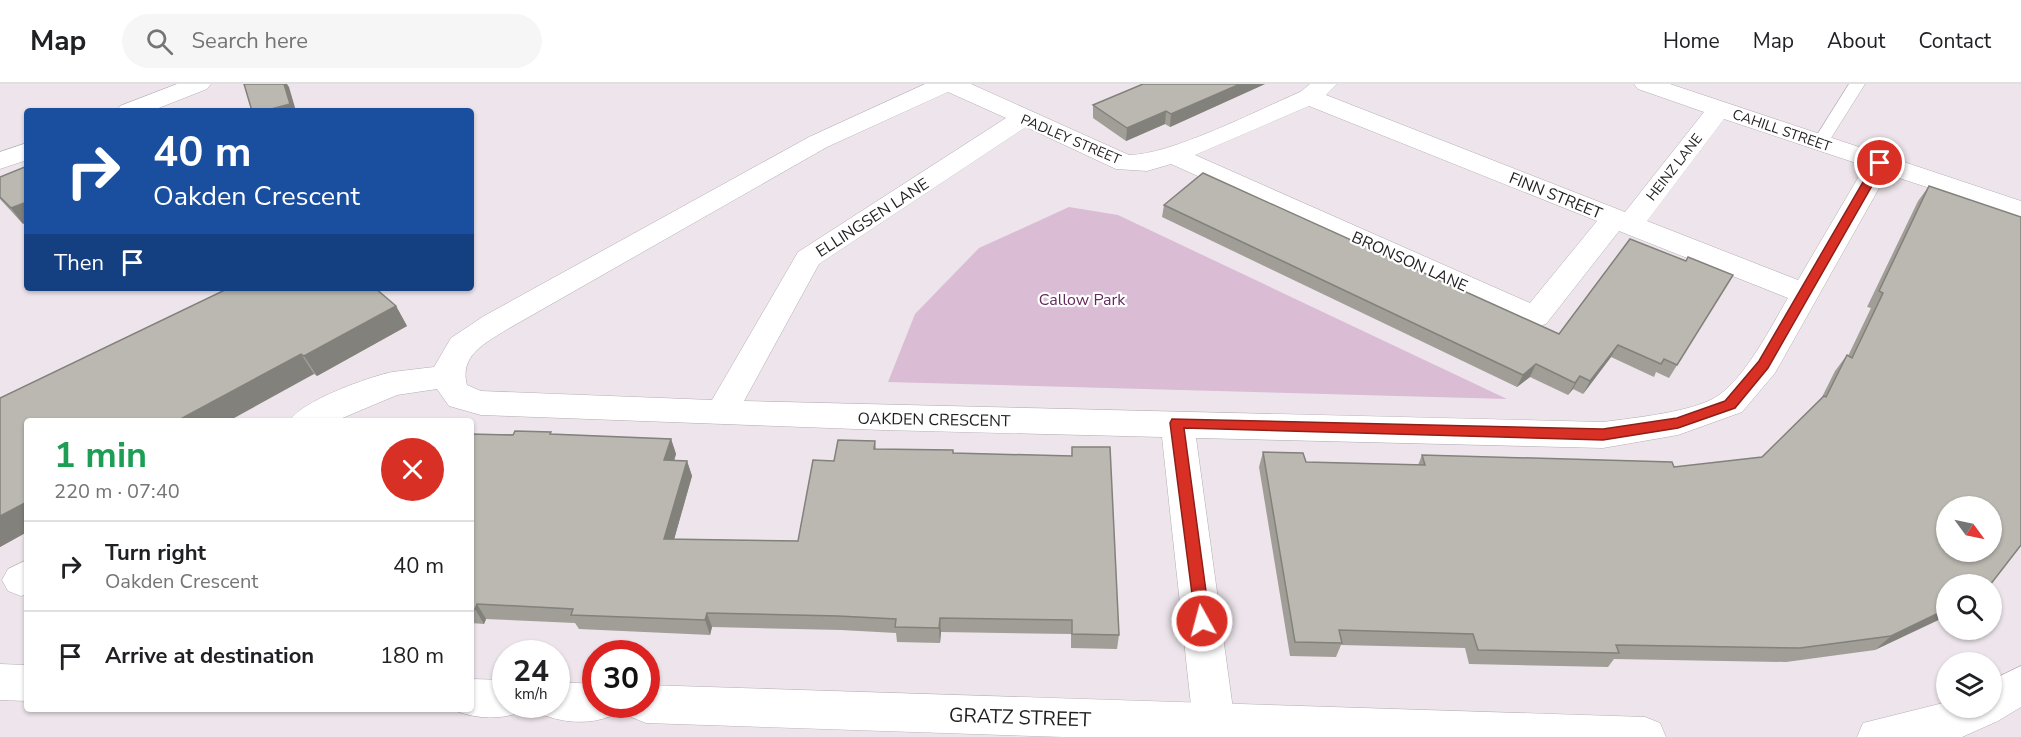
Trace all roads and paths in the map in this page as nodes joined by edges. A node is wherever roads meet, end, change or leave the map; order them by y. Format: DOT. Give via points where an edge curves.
graph roads {
  1 [pos="199,84"];
  2 [pos="945,84"];
  3 [pos="951,84"];
  4 [pos="1646,84"];
  5 [pos="1857,84"];
  6 [pos="1317,90"];
  7 [pos="137,108"];
  8 [pos="1719,109"];
  9 [pos="1024,118"];
  10 [pos="1820,143"];
  11 [pos="1171,154"];
  12 [pos="1880,163"];
  13 [pos="2021,210"];
  14 [pos="1622,222"];
  15 [pos="1803,293"];
  16 [pos="449,376"];
  17 [pos="721,412"];
  18 [pos="312,418"];
  19 [pos="1177,423"];
  20 [pos="0,682"];
  21 [pos="24,683"];
  22 [pos="2021,684"];
  23 [pos="2002,696"];
  24 [pos="474,698"];
  25 [pos="492,699"];
  26 [pos="660,704"];
  27 [pos="1962,718"];
  28 [pos="1214,724"];
  29 [pos="1645,737"];
  30 [pos="1878,737"];
  1 -- 7 [label="street"];
  2 -- 16 [label="street" via="818,142 495,323 468,340 451,359"];
  3 -- 9 [label="street, PADLEY STREET"];
  4 -- 8 [label="street, CAHILL STREET"];
  5 -- 10 [label="lane"];
  6 -- 11 [label="street, PADLEY STREET"];
  6 -- 14 [label="street, FINN STREET"];
  8 -- 10 [label="street, CAHILL STREET"];
  8 -- 14 [label="street, HEINZ LANE"];
  9 -- 11 [label="street, PADLEY STREET" via="1125,163 1148,163"];
  9 -- 17 [label="street, ELLINGSEN LANE" via="808,258"];
  10 -- 12 [label="street, CAHILL STREET"];
  11 -- 14 [label="street, BRONSON LANE" via="1535,317"];
  12 -- 13 [label="street, CAHILL STREET"];
  12 -- 15 [label="street, OAKDEN CRESCENT"];
  14 -- 15 [label="street, FINN STREET"];
  15 -- 19 [label="street, OAKDEN CRESCENT" via="1764,364 1730,404 1678,423 1603,435"];
  16 -- 17 [label="street, OAKDEN CRESCENT" via="460,399 481,403"];
  16 -- 18 [label="street" via="392,384"];
  17 -- 19 [label="street, OAKDEN CRESCENT"];
  19 -- 28 [label="street"];
  20 -- 21 [label="street"];
  22 -- 23 [label="street"];
  24 -- 25 [label="street"];
  26 -- 28 [label="street, GRATZ STREET"];
  27 -- 30 [label="street"];
  28 -- 29 [label="street, GRATZ STREET"];
}
